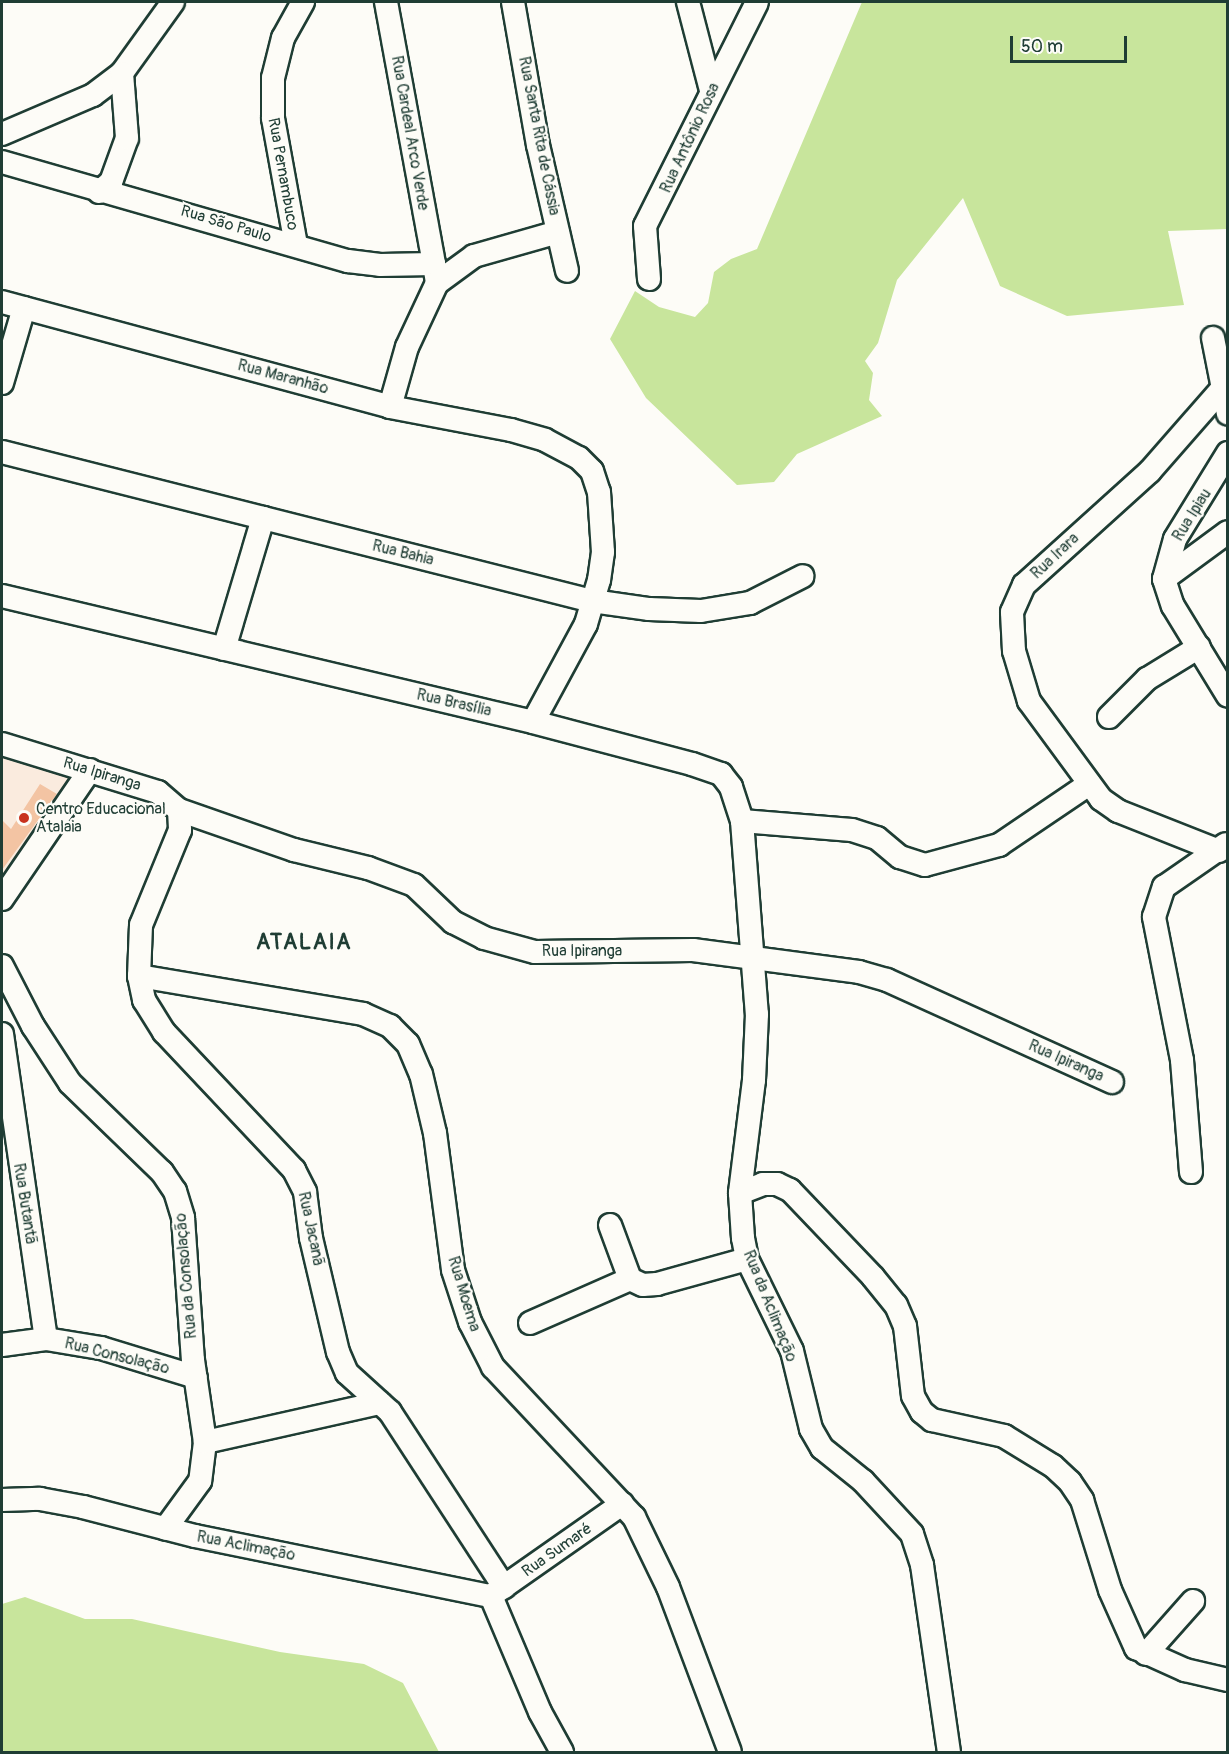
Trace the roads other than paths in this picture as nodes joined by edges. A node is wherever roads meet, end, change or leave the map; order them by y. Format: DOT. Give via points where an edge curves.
graph roads {
  1 [pos="173,2"];
  2 [pos="303,2"];
  3 [pos="386,2"];
  4 [pos="513,2"];
  5 [pos="688,2"];
  6 [pos="757,2"];
  7 [pos="122,73"];
  8 [pos="711,90"];
  9 [pos="2,134"];
  10 [pos="2,162"];
  11 [pos="99,192"];
  12 [pos="558,232"];
  13 [pos="296,245"];
  14 [pos="567,271"];
  15 [pos="435,274"];
  16 [pos="649,279"];
  17 [pos="2,303"];
  18 [pos="24,308"];
  19 [pos="1213,338"];
  20 [pos="2,383"];
  21 [pos="1221,390"];
  22 [pos="390,407"];
  23 [pos="1227,414"];
  24 [pos="2,452"];
  25 [pos="1227,453"];
  26 [pos="263,518"];
  27 [pos="1227,532"];
  28 [pos="803,576"];
  29 [pos="1164,579"];
  30 [pos="2,596"];
  31 [pos="592,600"];
  32 [pos="1199,647"];
  33 [pos="224,649"];
  34 [pos="1227,696"];
  35 [pos="1109,717"];
  36 [pos="533,722"];
  37 [pos="2,744"];
  38 [pos="90,770"];
  39 [pos="1089,784"];
  40 [pos="179,810"];
  41 [pos="742,821"];
  42 [pos="1223,847"];
  43 [pos="2,899"];
  44 [pos="754,957"];
  45 [pos="2,966"];
  46 [pos="139,976"];
  47 [pos="2,1034"];
  48 [pos="1112,1082"];
  49 [pos="1191,1172"];
  50 [pos="740,1193"];
  51 [pos="610,1225"];
  52 [pos="747,1258"];
  53 [pos="630,1279"];
  54 [pos="530,1323"];
  55 [pos="46,1338"];
  56 [pos="2,1345"];
  57 [pos="196,1377"];
  58 [pos="380,1403"];
  59 [pos="205,1442"];
  60 [pos="2,1500"];
  61 [pos="622,1504"];
  62 [pos="165,1529"];
  63 [pos="497,1592"];
  64 [pos="1193,1600"];
  65 [pos="1146,1654"];
  66 [pos="1227,1680"];
  67 [pos="562,1752"];
  68 [pos="730,1752"];
  69 [pos="949,1752"];
  1 -- 7 [label="street"];
  2 -- 13 [label="street, Rua Pernambuco" via="284,38 273,78 273,118"];
  3 -- 15 [label="street, Rua Cardeal Arco Verde"];
  4 -- 12 [label="street, Rua Santa Rita de Cássia"];
  5 -- 8 [label="street"];
  6 -- 8 [label="street, Rua Antônio Rosa"];
  7 -- 9 [label="street" via="93,95"];
  7 -- 11 [label="street" via="127,138 111,182"];
  8 -- 16 [label="street, Rua Antônio Rosa" via="645,226"];
  10 -- 11 [label="street, Rua São Paulo"];
  11 -- 13 [label="street, Rua São Paulo" via="156,203"];
  12 -- 14 [label="street, Rua Santa Rita de Cássia"];
  12 -- 15 [label="street" via="474,256"];
  13 -- 15 [label="street, Rua São Paulo" via="380,266"];
  15 -- 22 [label="street" via="407,347"];
  17 -- 18 [label="street, Rua Maranhão"];
  18 -- 20 [label="street"];
  18 -- 22 [label="street, Rua Maranhão"];
  19 -- 21 [label="street"];
  21 -- 23 [label="street"];
  21 -- 39 [label="street, Rua Irara" via="1150,471 1024,585 1012,612 1014,651 1029,700"];
  22 -- 31 [label="street, Rua Maranhão" via="511,430 564,450 592,471 599,492 603,552"];
  24 -- 26 [label="street, Rua Bahia"];
  25 -- 29 [label="street, Rua Ipiau" via="1175,539"];
  26 -- 31 [label="street, Rua Bahia"];
  26 -- 33 [label="street"];
  27 -- 29 [label="street"];
  28 -- 31 [label="street, Rua Bahia" via="750,603 700,611 649,609"];
  29 -- 32 [label="street" via="1173,606"];
  30 -- 33 [label="street, Rua Brasília"];
  31 -- 36 [label="street" via="586,624"];
  32 -- 34 [label="street"];
  32 -- 35 [label="street" via="1147,679"];
  33 -- 36 [label="street, Rua Brasília"];
  36 -- 41 [label="street, Rua Brasília" via="721,774 731,787"];
  37 -- 38 [label="street, Rua Ipiranga"];
  38 -- 40 [label="street, Rua Ipiranga" via="158,792"];
  38 -- 43 [label="street"];
  39 -- 41 [label="street" via="999,844 925,865 900,856 877,838 852,830"];
  39 -- 42 [label="street, Rua Irara" via="1118,811"];
  40 -- 44 [label="street, Rua Ipiranga" via="294,850 368,868 414,885 453,922 484,938 535,952 693,950"];
  40 -- 46 [label="street, Rua Jacanã" via="180,830 141,925"];
  41 -- 44 [label="street, Rua Brasília"];
  42 -- 49 [label="street, Rua Irara" via="1164,886 1154,917 1182,1060"];
  44 -- 48 [label="street, Rua Ipiranga" via="859,972 887,980"];
  44 -- 50 [label="street, Rua da Aclimação" via="754,1080"];
  45 -- 57 [label="street, Rua da Consolação" via="33,1026 70,1083 162,1172 175,1191 183,1218"];
  46 -- 58 [label="street, Rua Jacanã" via="144,1000 164,1032 294,1170 305,1192 311,1238 338,1352 347,1373"];
  46 -- 61 [label="street, Rua Moema" via="363,1014 390,1026 408,1044 421,1074 435,1133 453,1270 470,1322 493,1367"];
  47 -- 55 [label="street, Rua Butantã"];
  50 -- 52 [label="street, Rua da Aclimação"];
  50 -- 65 [label="street" via="777,1184 790,1190 873,1277 896,1305 905,1326 913,1396 922,1412 932,1420 1004,1436 1053,1466 1070,1482 1082,1500 1110,1590 1136,1648"];
  51 -- 53 [label="street"];
  52 -- 53 [label="street" via="657,1284 643,1285"];
  52 -- 69 [label="street, Rua da Aclimação" via="792,1351 811,1429 822,1448 863,1481 912,1534 922,1565"];
  53 -- 54 [label="street"];
  55 -- 56 [label="street, Rua Consolação"];
  55 -- 57 [label="street, Rua Consolação" via="101,1348"];
  57 -- 59 [label="street, Rua da Consolação"];
  58 -- 59 [label="street"];
  58 -- 63 [label="street, Rua Jacanã" via="410,1438"];
  59 -- 62 [label="street, Rua da Consolação" via="200,1481"];
  60 -- 62 [label="street, Rua Aclimação" via="51,1501"];
  61 -- 63 [label="street, Rua Sumaré"];
  61 -- 68 [label="street, Rua Moema" via="634,1517 668,1587"];
  62 -- 63 [label="street, Rua Aclimação"];
  63 -- 67 [label="street" via="540,1712"];
  64 -- 65 [label="street"];
  65 -- 66 [label="street" via="1185,1670"];
}
